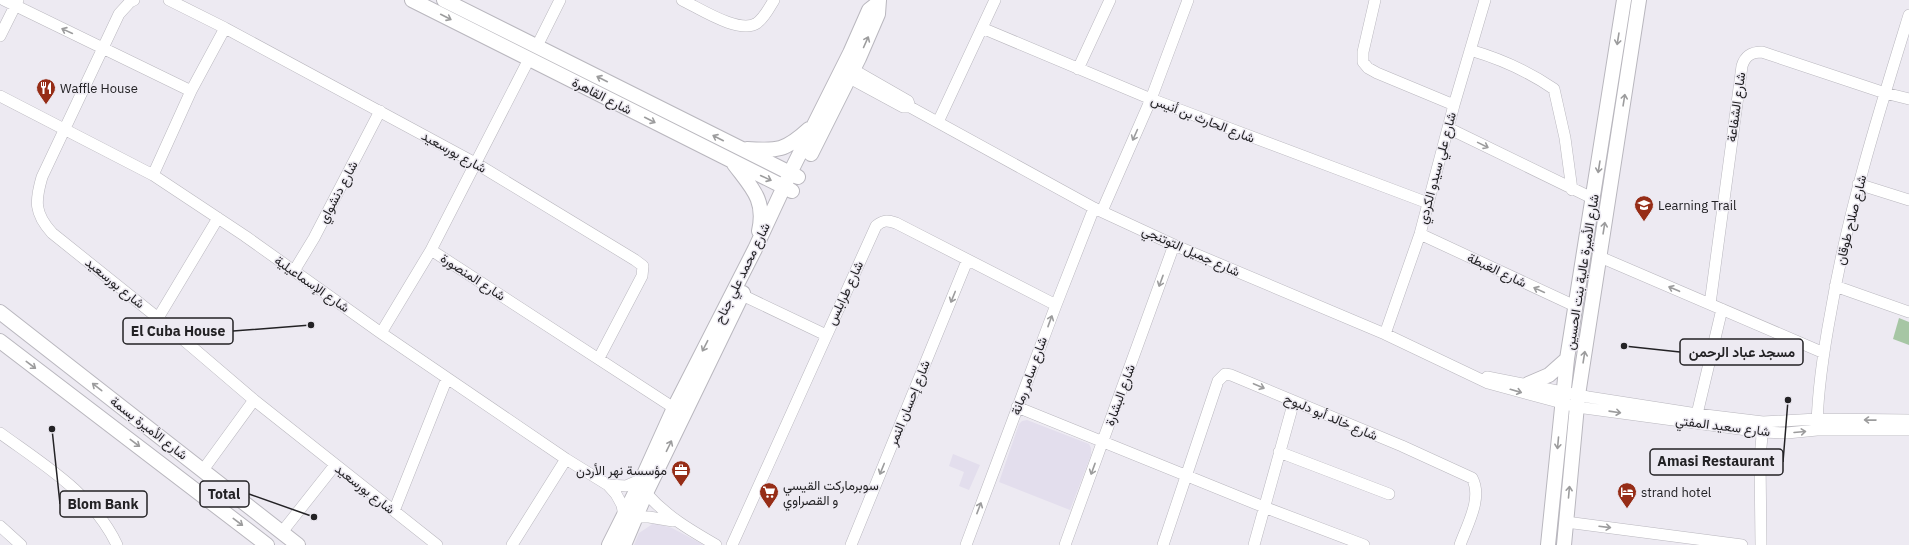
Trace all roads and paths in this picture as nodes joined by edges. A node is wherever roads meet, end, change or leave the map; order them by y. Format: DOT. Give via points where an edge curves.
graph roads {
  1 [pos="4,0"];
  2 [pos="134,0"];
  3 [pos="169,0"];
  4 [pos="412,0"];
  5 [pos="444,0"];
  6 [pos="560,0"];
  7 [pos="682,0"];
  8 [pos="774,0"];
  9 [pos="995,0"];
  10 [pos="1110,0"];
  11 [pos="1188,0"];
  12 [pos="1375,0"];
  13 [pos="1485,0"];
  14 [pos="1624,0"];
  15 [pos="1639,0"];
  16 [pos="878,1"];
  17 [pos="17,3"];
  18 [pos="1909,15"];
  19 [pos="225,28"];
  20 [pos="982,28"];
  21 [pos="0,36"];
  22 [pos="537,46"];
  23 [pos="102,48"];
  24 [pos="1470,50"];
  25 [pos="529,59"];
  26 [pos="1078,69"];
  27 [pos="847,71"];
  28 [pos="191,91"];
  29 [pos="1885,93"];
  30 [pos="0,96"];
  31 [pos="1151,99"];
  32 [pos="1909,99"];
  33 [pos="1454,105"];
  34 [pos="380,112"];
  35 [pos="938,122"];
  36 [pos="815,123"];
  37 [pos="1448,128"];
  38 [pos="65,129"];
  39 [pos="739,148"];
  40 [pos="733,162"];
  41 [pos="477,164"];
  42 [pos="153,175"];
  43 [pos="794,176"];
  44 [pos="1858,184"];
  45 [pos="788,189"];
  46 [pos="1572,190"];
  47 [pos="1594,199"];
  48 [pos="1909,200"];
  49 [pos="1428,203"];
  50 [pos="1098,210"];
  51 [pos="218,218"];
  52 [pos="1420,234"];
  53 [pos="1174,245"];
  54 [pos="755,249"];
  55 [pos="432,250"];
  56 [pos="1600,257"];
  57 [pos="967,261"];
  58 [pos="294,271"];
  59 [pos="1835,286"];
  60 [pos="742,295"];
  61 [pos="1710,304"];
  62 [pos="1056,305"];
  63 [pos="1575,306"];
  64 [pos="1722,308"];
  65 [pos="0,312"];
  66 [pos="1909,312"];
  67 [pos="158,318"];
  68 [pos="380,333"];
  69 [pos="1385,334"];
  70 [pos="826,335"];
  71 [pos="0,341"];
  72 [pos="1824,353"];
  73 [pos="599,358"];
  74 [pos="1567,359"];
  75 [pos="447,378"];
  76 [pos="1479,378"];
  77 [pos="1528,384"];
  78 [pos="1563,399"];
  79 [pos="254,400"];
  80 [pos="1294,401"];
  81 [pos="1577,401"];
  82 [pos="1018,407"];
  83 [pos="674,408"];
  84 [pos="1697,414"];
  85 [pos="1909,420"];
  86 [pos="1817,425"];
  87 [pos="1762,427"];
  88 [pos="1909,430"];
  89 [pos="0,432"];
  90 [pos="1103,442"];
  91 [pos="1279,452"];
  92 [pos="566,460"];
  93 [pos="335,465"];
  94 [pos="202,470"];
  95 [pos="1186,476"];
  96 [pos="642,479"];
  97 [pos="608,485"];
  98 [pos="646,493"];
  99 [pos="1389,494"];
  100 [pos="1264,507"];
  101 [pos="394,511"];
  102 [pos="631,517"];
  103 [pos="676,521"];
  104 [pos="1566,522"];
  105 [pos="0,526"];
  106 [pos="282,532"];
  107 [pos="21,545"];
  108 [pos="117,545"];
  109 [pos="268,545"];
  110 [pos="298,545"];
  111 [pos="437,545"];
  112 [pos="512,545"];
  113 [pos="609,545"];
  114 [pos="624,545"];
  115 [pos="716,545"];
  116 [pos="732,545"];
  117 [pos="852,545"];
  118 [pos="966,545"];
  119 [pos="1065,545"];
  120 [pos="1163,545"];
  121 [pos="1254,545"];
  122 [pos="1364,545"];
  123 [pos="1460,545"];
  124 [pos="1548,545"];
  125 [pos="1564,545"];
  126 [pos="1742,545"];
  127 [pos="1761,545"];
  1 -- 17 [label="street"];
  2 -- 23 [label="street, شارع بورسعيد" via="119,14"];
  3 -- 19 [label="street, شارع بورسعيد"];
  4 -- 25 [label="main road, شارع القاهرة, one-way"];
  5 -- 22 [label="main road, شارع القاهرة"];
  6 -- 22 [label="street"];
  7 -- 8 [label="street" via="724,21 737,26 748,26 757,23 767,13"];
  9 -- 20 [label="street"];
  10 -- 26 [label="street"];
  11 -- 31 [label="street, شارع سامر رمانة"];
  12 -- 33 [label="street" via="1363,62 1377,73"];
  13 -- 24 [label="street, شارع علي سيدو الكردي"];
  14 -- 47 [label="main road, شارع الأميرة عالية بنت الحسين, one-way"];
  56 -- 15 [label="main road, شارع الأميرة عالية بنت الحسين, one-way"];
  16 -- 27 [label="main road, شارع محمد علي جناح" via="869,10"];
  17 -- 21 [label="street"];
  23 -- 17 [label="street, one-way"];
  18 -- 29 [label="street, شارع صلاح طوقان"];
  19 -- 28 [label="street"];
  19 -- 34 [label="street, شارع بورسعيد"];
  20 -- 26 [label="street, شارع الحارث بن أنيس"];
  20 -- 35 [label="street"];
  39 -- 22 [label="main road, شارع القاهرة, one-way"];
  23 -- 28 [label="street"];
  23 -- 38 [label="street, شارع بورسعيد"];
  24 -- 33 [label="street, شارع علي سيدو الكردي"];
  24 -- 46 [label="street" via="1496,58 1533,75 1554,89 1565,138"];
  25 -- 40 [label="main road, شارع القاهرة, one-way"];
  25 -- 41 [label="street, شارع المنصورة"];
  26 -- 31 [label="street, شارع الحارث بن أنيس"];
  27 -- 35 [label="street, شارع جميل التوتنجي" via="903,107 910,107"];
  27 -- 36 [label="main road, شارع محمد علي جناح"];
  27 -- 43 [label="main road, شارع محمد علي جناح"];
  28 -- 42 [label="street"];
  29 -- 32 [label="street"];
  29 -- 44 [label="street, شارع صلاح طوقان"];
  29 -- 61 [label="street, شارع الشفاعة" via="1762,52 1749,54 1744,58"];
  30 -- 38 [label="street, شارع الإسماعيلية"];
  31 -- 49 [label="street, شارع الحارث بن أنيس"];
  31 -- 50 [label="street, شارع سامر رمانة, one-way"];
  33 -- 37 [label="street, شارع علي سيدو الكردي"];
  34 -- 41 [label="street, شارع بورسعيد"];
  34 -- 58 [label="street, شارع دنشواي"];
  35 -- 50 [label="street, شارع جميل التوتنجي"];
  36 -- 39 [label="main road" via="785,148 772,151"];
  36 -- 43 [label="main road, شارع محمد علي جناح"];
  37 -- 46 [label="street, one-way"];
  37 -- 49 [label="street, شارع علي سيدو الكردي"];
  38 -- 42 [label="street, شارع الإسماعيلية"];
  38 -- 67 [label="street, شارع بورسعيد" via="42,177 36,206 41,219 52,233"];
  39 -- 43 [label="main road, شارع القاهرة"];
  40 -- 45 [label="main road, شارع القاهرة, one-way"];
  40 -- 54 [label="main road" via="753,189 760,204 761,223"];
  41 -- 55 [label="street, شارع المنصورة"];
  41 -- 73 [label="street, شارع بورسعيد" via="643,266 642,276"];
  42 -- 51 [label="street, شارع الإسماعيلية"];
  43 -- 45 [label="main road, شارع محمد علي جناح"];
  44 -- 48 [label="street"];
  44 -- 59 [label="street, شارع صلاح طوقان"];
  45 -- 54 [label="main road, شارع محمد علي جناح"];
  45 -- 60 [label="main road, شارع محمد علي جناح"];
  46 -- 47 [label="street"];
  47 -- 63 [label="main road, شارع الأميرة عالية بنت الحسين"];
  49 -- 52 [label="street, شارع علي سيدو الكردي"];
  50 -- 53 [label="street, شارع جميل التوتنجي"];
  50 -- 62 [label="street, شارع سامر رمانة"];
  51 -- 58 [label="street, شارع الإسماعيلية"];
  51 -- 67 [label="street"];
  63 -- 52 [label="street, شارع الغبطة, one-way"];
  52 -- 69 [label="street, شارع علي سيدو الكردي"];
  53 -- 69 [label="street, شارع جميل التوتنجي"];
  53 -- 90 [label="street, شارع البشارة, one-way"];
  54 -- 83 [label="main road, شارع محمد علي جناح, one-way"];
  55 -- 68 [label="street"];
  55 -- 73 [label="street, شارع المنصورة"];
  61 -- 56 [label="street, one-way"];
  81 -- 56 [label="main road, شارع الأميرة عالية بنت الحسين, one-way"];
  57 -- 62 [label="street, شارع طرابلس"];
  57 -- 70 [label="street, شارع طرابلس" via="896,222 882,221 876,226"];
  57 -- 117 [label="street, شارع إحسان النمر, one-way"];
  58 -- 68 [label="street, شارع الإسماعيلية"];
  59 -- 66 [label="street"];
  59 -- 72 [label="street, شارع صلاح طوقان"];
  60 -- 70 [label="street"];
  98 -- 60 [label="main road, شارع محمد علي جناح, one-way"];
  61 -- 64 [label="street"];
  82 -- 62 [label="street, شارع سامر رمانة, one-way"];
  63 -- 74 [label="main road, شارع الأميرة عالية بنت الحسين"];
  64 -- 72 [label="street"];
  64 -- 84 [label="street"];
  94 -- 65 [label="main road, شارع الأميرة بسمة, one-way"];
  67 -- 79 [label="street, شارع بورسعيد"];
  68 -- 75 [label="street, شارع الإسماعيلية"];
  69 -- 76 [label="street, شارع جميل التوتنجي"];
  70 -- 116 [label="street, شارع طرابلس"];
  71 -- 109 [label="main road, شارع الأميرة بسمة, one-way"];
  72 -- 86 [label="street, شارع صلاح طوقان"];
  73 -- 83 [label="street, شارع المنصورة"];
  74 -- 77 [label="main road" via="1550,375"];
  74 -- 78 [label="main road, شارع الأميرة عالية بنت الحسين"];
  75 -- 92 [label="street, شارع الإسماعيلية"];
  75 -- 101 [label="street"];
  76 -- 77 [label="street, شارع جميل التوتنجي"];
  76 -- 78 [label="street, شارع جميل التوتنجي, one-way" via="1488,383"];
  77 -- 78 [label="street, شارع جميل التوتنجي"];
  78 -- 81 [label="street, شارع سعيد المفتي"];
  78 -- 124 [label="main road, شارع الأميرة عالية بنت الحسين, one-way"];
  79 -- 93 [label="street, شارع بورسعيد"];
  79 -- 94 [label="street"];
  80 -- 91 [label="street"];
  95 -- 80 [label="street, شارع خالد أبو دلبوح, one-way" via="1218,381 1223,375 1231,375"];
  80 -- 123 [label="street, شارع خالد أبو دلبوح" via="1472,478 1477,489 1476,498"];
  81 -- 84 [label="street, شارع سعيد المفتي"];
  81 -- 87 [label="street, شارع سعيد المفتي, one-way"];
  104 -- 81 [label="main road, شارع الأميرة عالية بنت الحسين, one-way"];
  82 -- 90 [label="street"];
  118 -- 82 [label="street, شارع سامر رمانة, one-way"];
  83 -- 96 [label="main road, شارع محمد علي جناح"];
  84 -- 87 [label="street, شارع سعيد المفتي"];
  85 -- 86 [label="street, شارع سعيد المفتي, one-way"];
  86 -- 87 [label="street, شارع سعيد المفتي"];
  86 -- 88 [label="street, شارع سعيد المفتي"];
  87 -- 127 [label="street"];
  89 -- 108 [label="street" via="77,491 105,522"];
  90 -- 95 [label="street"];
  90 -- 119 [label="street, شارع البشارة, one-way"];
  91 -- 99 [label="street"];
  91 -- 100 [label="street"];
  92 -- 97 [label="street, شارع الإسماعيلية"];
  92 -- 112 [label="street"];
  93 -- 101 [label="street, شارع بورسعيد"];
  93 -- 106 [label="street"];
  94 -- 106 [label="main road, شارع الأميرة بسمة"];
  95 -- 100 [label="street"];
  95 -- 120 [label="street, شارع خالد أبو دلبوح"];
  96 -- 97 [label="street" via="626,486"];
  96 -- 102 [label="main road, شارع محمد علي جناح"];
  97 -- 102 [label="street, شارع الإسماعيلية"];
  98 -- 102 [label="main road, شارع محمد علي جناح"];
  98 -- 103 [label="street"];
  100 -- 121 [label="street"];
  100 -- 122 [label="street"];
  101 -- 111 [label="street, شارع بورسعيد"];
  102 -- 103 [label="street"];
  102 -- 113 [label="main road, شارع محمد علي جناح"];
  102 -- 114 [label="main road, شارع محمد علي جناح"];
  103 -- 115 [label="street"];
  104 -- 125 [label="main road, شارع الأميرة عالية بنت الحسين"];
  104 -- 126 [label="street, one-way"];
  105 -- 107 [label="street"];
  106 -- 110 [label="main road, شارع الأميرة بسمة"];
}
